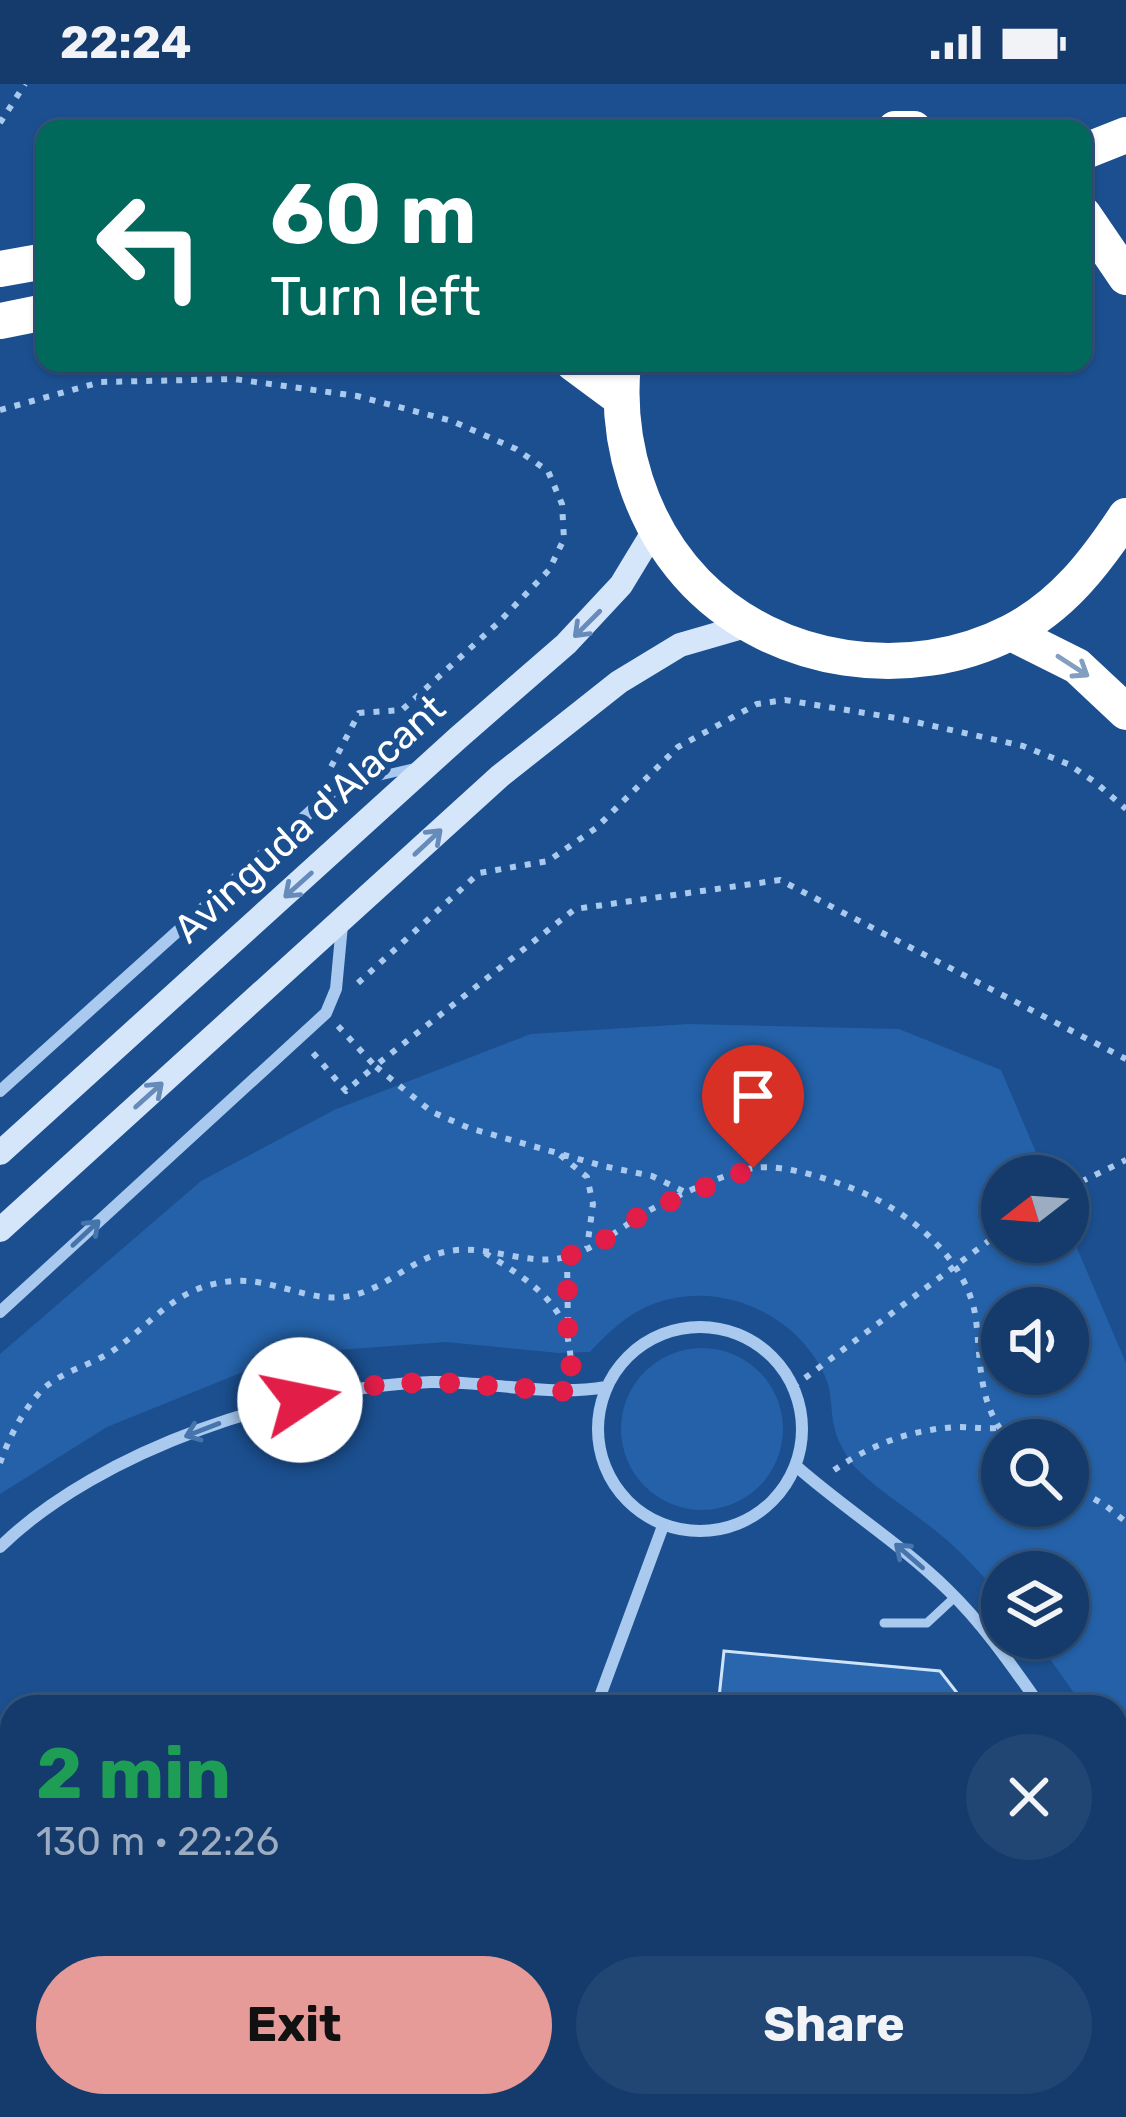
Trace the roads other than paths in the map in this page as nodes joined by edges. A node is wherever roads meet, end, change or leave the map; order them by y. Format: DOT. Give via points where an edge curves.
graph roads {
  1 [pos="1126,135"];
  2 [pos="1092,148"];
  3 [pos="1092,227"];
  4 [pos="36,263"];
  5 [pos="0,269"];
  6 [pos="1126,277"];
  7 [pos="36,314"];
  8 [pos="0,321"];
  9 [pos="621,380"];
  10 [pos="1126,516"];
  11 [pos="656,530"];
  12 [pos="749,625"];
  13 [pos="1011,633"];
  14 [pos="1126,712"];
  15 [pos="429,765"];
  16 [pos="340,785"];
  17 [pos="342,921"];
  18 [pos="0,1091"];
  19 [pos="0,1153"];
  20 [pos="0,1230"];
  21 [pos="0,1312"];
  22 [pos="606,1387"];
  23 [pos="796,1466"];
  24 [pos="23,1525"];
  25 [pos="663,1526"];
  26 [pos="0,1531"];
  27 [pos="0,1547"];
  28 [pos="955,1597"];
  29 [pos="884,1623"];
  30 [pos="600,1695"];
  31 [pos="1031,1695"];
  1 -- 2 [label="highway"];
  3 -- 6 [label="highway"];
  4 -- 5 [label="highway"];
  7 -- 8 [label="highway"];
  9 -- 11 [label="highway" via="629,466"];
  10 -- 13 [label="highway" via="1093,566"];
  11 -- 12 [label="highway" via="696,583"];
  11 -- 15 [label="main road, Avinguda d'Alacant, one-way" via="598,612"];
  12 -- 13 [label="highway" via="811,652 878,663 947,656"];
  17 -- 12 [label="main road, one-way" via="500,776 619,682 680,645"];
  13 -- 14 [label="highway, one-way" via="1078,666"];
  15 -- 16 [label="lane"];
  15 -- 19 [label="main road, Avinguda d'Alacant, one-way"];
  16 -- 18 [label="street, Avinguda d'Alacant"];
  20 -- 17 [label="main road, one-way"];
  21 -- 17 [label="street, one-way" via="326,1013"];
  22 -- 23 [label="street" via="635,1348 661,1334 690,1326 747,1338 793,1387 802,1437"];
  22 -- 24 [label="street, one-way" via="382,1384 265,1408 136,1458"];
  22 -- 25 [label="street" via="596,1428 601,1460 616,1489"];
  23 -- 25 [label="street" via="757,1515 697,1532"];
  28 -- 23 [label="street, one-way"];
  24 -- 26 [label="street"];
  24 -- 27 [label="street"];
  25 -- 30 [label="street"];
  28 -- 29 [label="lane" via="927,1623"];
  28 -- 31 [label="street"];
}
